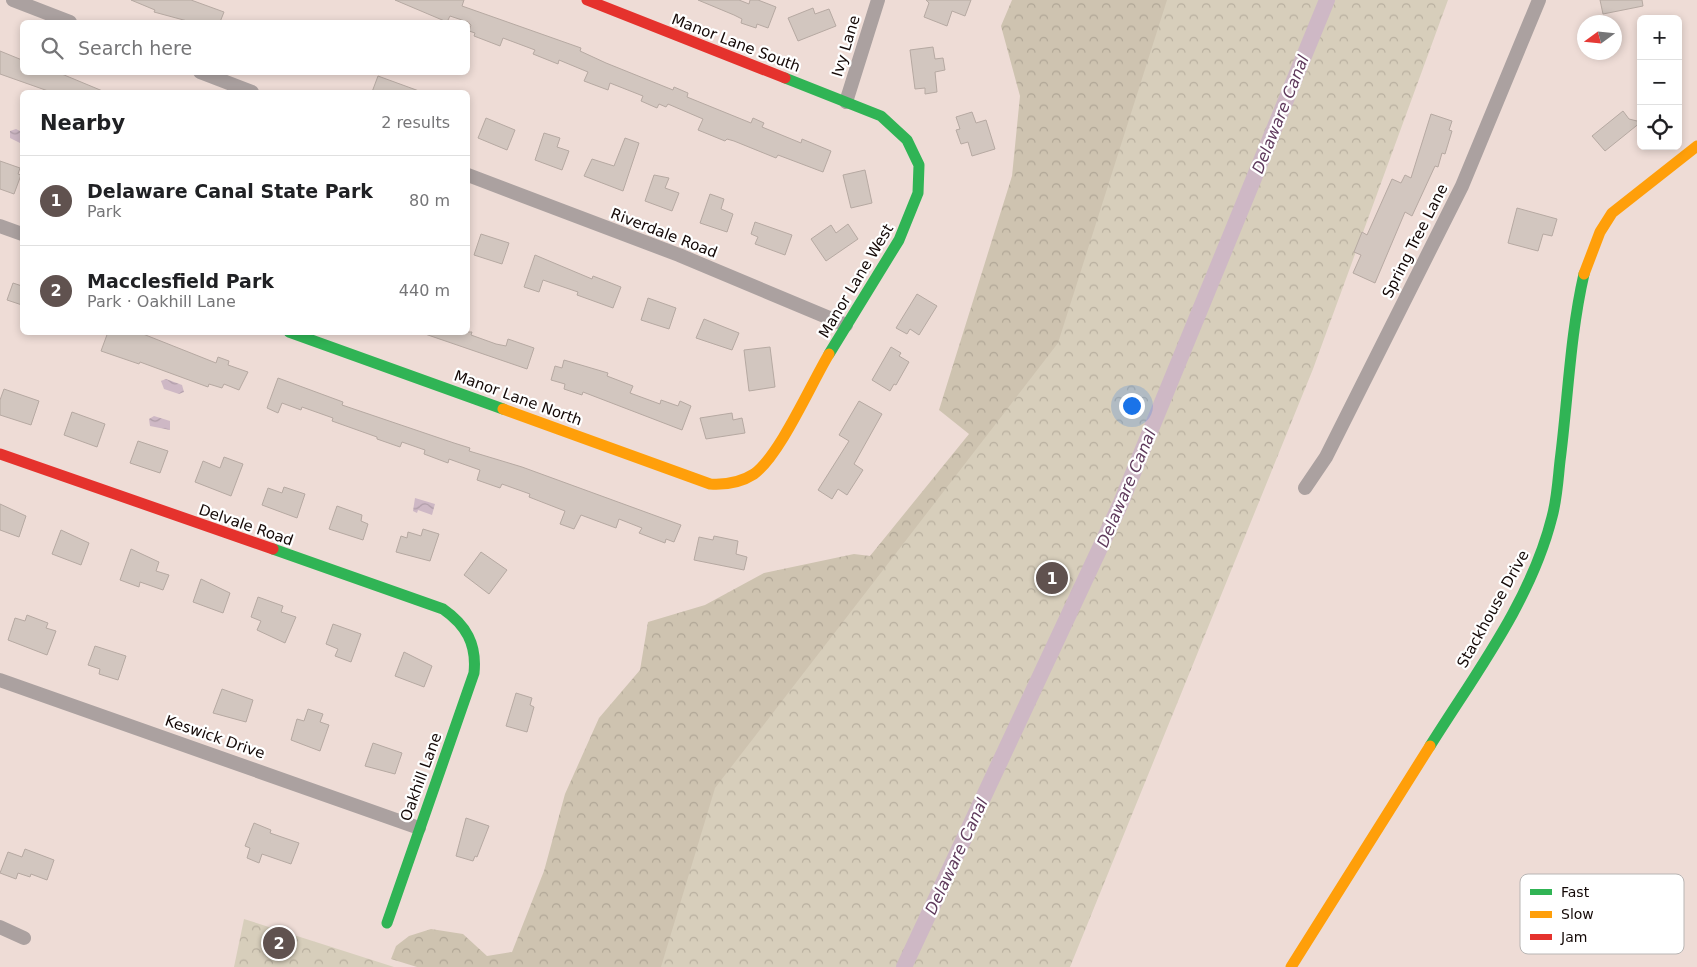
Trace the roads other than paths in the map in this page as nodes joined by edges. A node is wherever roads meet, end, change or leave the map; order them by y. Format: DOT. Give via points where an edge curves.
graph roads {
  1 [pos="13,0"];
  2 [pos="587,0"];
  3 [pos="878,0"];
  4 [pos="1539,0"];
  5 [pos="65,20"];
  6 [pos="208,75"];
  7 [pos="247,90"];
  8 [pos="846,102"];
  9 [pos="1697,146"];
  10 [pos="470,176"];
  11 [pos="0,226"];
  12 [pos="20,233"];
  13 [pos="846,325"];
  14 [pos="297,335"];
  15 [pos="0,454"];
  16 [pos="737,482"];
  17 [pos="1305,488"];
  18 [pos="472,639"];
  19 [pos="0,680"];
  20 [pos="419,828"];
  21 [pos="387,923"];
  22 [pos="0,927"];
  23 [pos="24,938"];
  24 [pos="1291,967"];
  1 -- 5 [label="street"];
  2 -- 8 [label="street, Manor Lane South"];
  3 -- 8 [label="street, Ivy Lane"];
  4 -- 17 [label="street, Spring Tree Lane" via="1462,186 1326,457"];
  6 -- 7 [label="street"];
  8 -- 13 [label="street, Manor Lane West" via="881,116 898,130 912,147 920,176 904,232"];
  9 -- 24 [label="street, Stackhouse Drive" via="1612,213 1594,239 1576,323 1553,515 1534,573 1502,631"];
  10 -- 13 [label="street, Riverdale Road" via="679,255"];
  11 -- 12 [label="street"];
  13 -- 16 [label="street, Manor Lane West" via="768,461 752,476"];
  14 -- 16 [label="street, Manor Lane North" via="701,482 718,485"];
  15 -- 18 [label="street, Delvale Road" via="443,609 463,625"];
  18 -- 20 [label="street, Oakhill Lane" via="474,674"];
  19 -- 20 [label="street, Keswick Drive"];
  20 -- 21 [label="street, Oakhill Lane"];
  22 -- 23 [label="street"];
}
